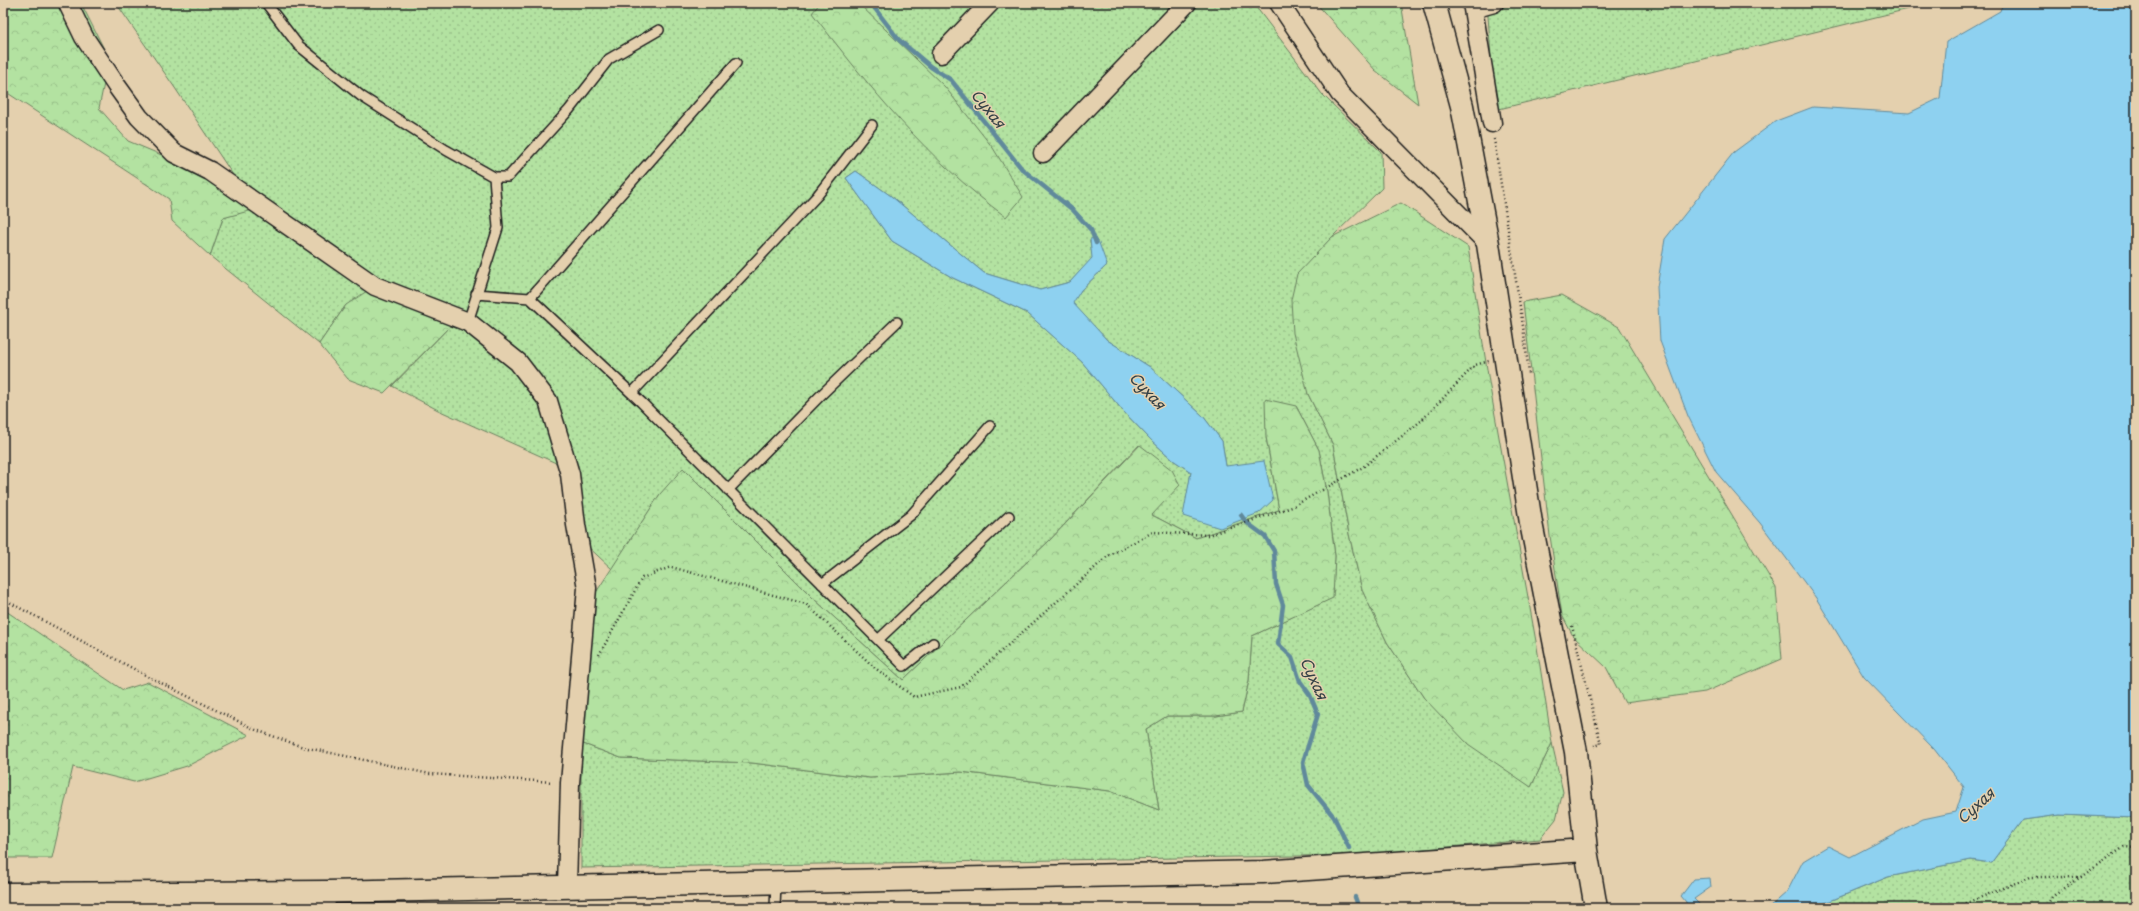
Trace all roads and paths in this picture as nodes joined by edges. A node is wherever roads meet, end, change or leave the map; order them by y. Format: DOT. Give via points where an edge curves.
graph roads {
  1 [pos="71,3"];
  2 [pos="266,3"];
  3 [pos="990,3"];
  4 [pos="1187,3"];
  5 [pos="1279,3"];
  6 [pos="1434,3"];
  7 [pos="1494,3"];
  8 [pos="1473,6"];
  9 [pos="659,30"];
  10 [pos="941,54"];
  11 [pos="736,63"];
  12 [pos="1492,123"];
  13 [pos="872,125"];
  14 [pos="1043,153"];
  15 [pos="494,177"];
  16 [pos="1488,244"];
  17 [pos="476,294"];
  18 [pos="530,298"];
  19 [pos="468,322"];
  20 [pos="897,322"];
  21 [pos="1506,356"];
  22 [pos="1529,380"];
  23 [pos="632,393"];
  24 [pos="990,426"];
  25 [pos="728,490"];
  26 [pos="1008,516"];
  27 [pos="822,584"];
  28 [pos="3,599"];
  29 [pos="1571,622"];
  30 [pos="878,640"];
  31 [pos="933,643"];
  32 [pos="596,661"];
  33 [pos="1576,752"];
  34 [pos="570,783"];
  35 [pos="2136,848"];
  36 [pos="1586,850"];
  37 [pos="2082,876"];
  38 [pos="776,883"];
  39 [pos="567,886"];
  40 [pos="3,894"];
  41 [pos="326,900"];
  42 [pos="775,908"];
  43 [pos="1596,908"];
  44 [pos="1955,908"];
  45 [pos="2045,908"];
  1 -- 19 [label="street" via="69,6 84,36 116,85 139,117 174,153 210,171 375,286"];
  2 -- 15 [label="lane" via="298,45 361,96"];
  3 -- 10 [label="street"];
  4 -- 14 [label="street"];
  5 -- 16 [label="street" via="1340,94"];
  6 -- 16 [label="main road" via="1462,106"];
  7 -- 8 [label="street"];
  8 -- 12 [label="street"];
  9 -- 15 [label="lane" via="609,59 569,110 508,176"];
  11 -- 18 [label="lane"];
  12 -- 22 [label="path"];
  13 -- 23 [label="lane" via="817,196"];
  15 -- 17 [label="lane" via="498,228"];
  16 -- 21 [label="main road"];
  17 -- 18 [label="lane"];
  17 -- 19 [label="lane"];
  18 -- 23 [label="lane"];
  19 -- 34 [label="street" via="518,362 548,401 570,474 586,588"];
  20 -- 25 [label="lane"];
  21 -- 32 [label="path" via="1475,365 1421,421 1363,467 1292,507 1209,535 1153,532 1108,556 961,687 914,697 875,668 806,604 672,567 642,578"];
  21 -- 33 [label="main road" via="1531,523"];
  23 -- 25 [label="lane"];
  24 -- 27 [label="lane" via="911,515"];
  25 -- 27 [label="lane"];
  26 -- 30 [label="lane"];
  27 -- 30 [label="lane"];
  28 -- 34 [label="path" via="149,677 256,730 303,747 430,774"];
  29 -- 33 [label="path" via="1601,744"];
  30 -- 31 [label="lane" via="904,666"];
  33 -- 36 [label="main road"];
  34 -- 39 [label="street"];
  35 -- 37 [label="path" via="2124,847"];
  36 -- 38 [label="main road" via="1263,872"];
  36 -- 43 [label="main road"];
  37 -- 44 [label="path" via="2030,877"];
  37 -- 45 [label="path" via="2052,897"];
  38 -- 39 [label="main road"];
  38 -- 42 [label="lane"];
  39 -- 41 [label="main road"];
  40 -- 41 [label="main road"];
}
